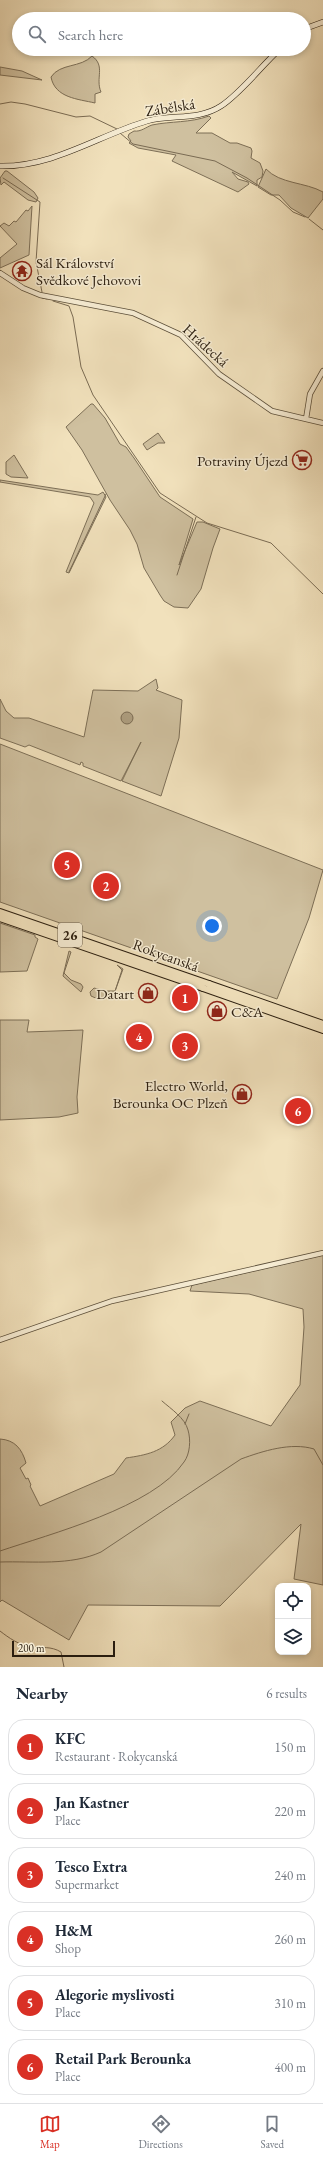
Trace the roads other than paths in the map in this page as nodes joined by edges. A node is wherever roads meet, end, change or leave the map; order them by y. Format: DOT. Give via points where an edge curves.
graph roads {
  1 [pos="323,22"];
  2 [pos="311,26"];
  3 [pos="273,56"];
  4 [pos="0,166"];
  5 [pos="0,273"];
  6 [pos="323,371"];
  7 [pos="306,419"];
  8 [pos="323,423"];
  9 [pos="0,912"];
  10 [pos="0,918"];
  11 [pos="323,1024"];
  12 [pos="323,1030"];
  13 [pos="323,1253"];
  14 [pos="0,1340"];
  1 -- 2 [label="main road"];
  3 -- 4 [label="main road, Zábělská" via="221,106 207,112 190,117 150,120 46,160"];
  5 -- 7 [label="street, Hrádecká" via="32,293 133,313 178,333 215,370 261,404 277,413"];
  6 -- 7 [label="street" via="310,394"];
  7 -- 8 [label="street, Hrádecká"];
  9 -- 11 [label="main road, Rokycanská / 26"];
  10 -- 12 [label="main road, Rokycanská / 26"];
  13 -- 14 [label="street" via="112,1301"];
}
